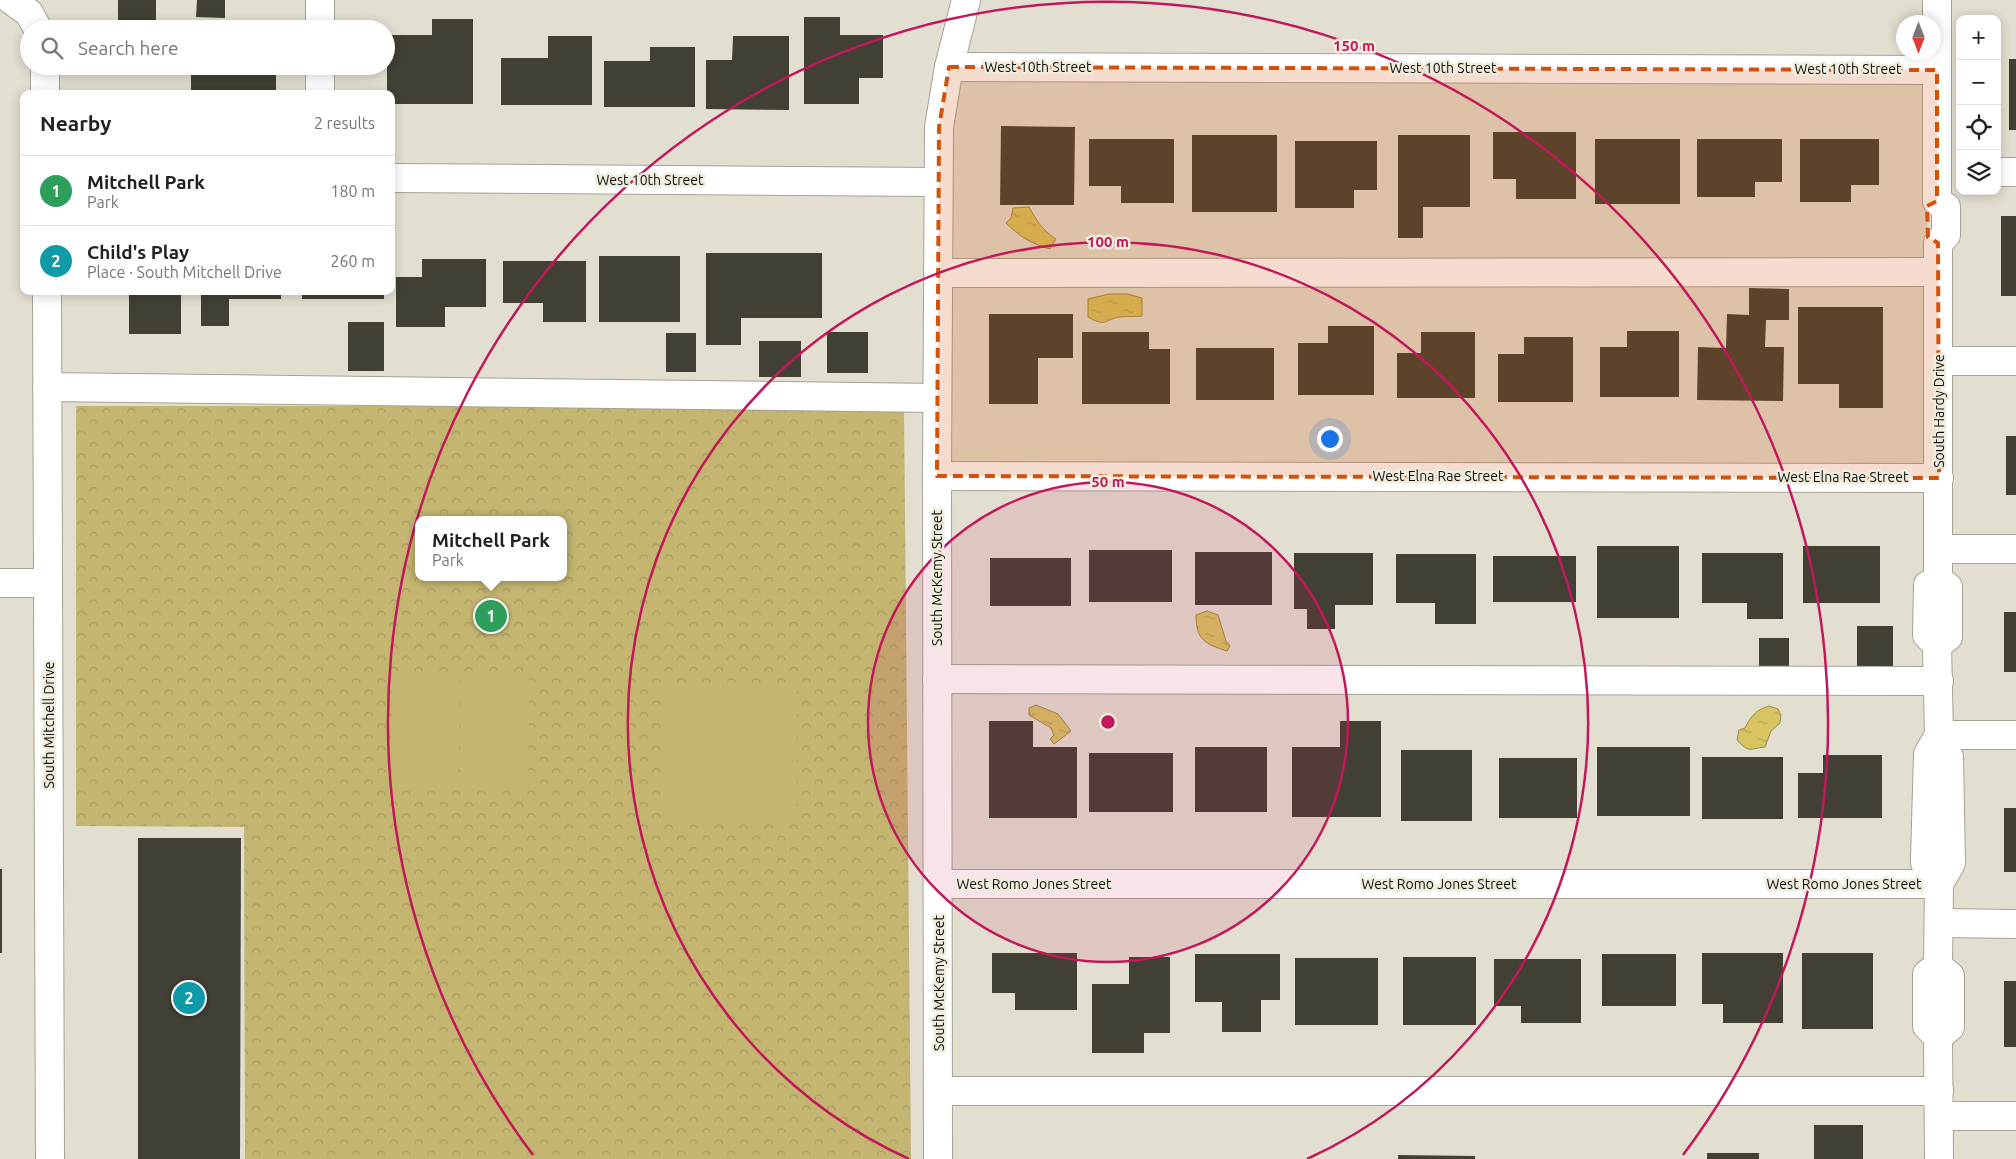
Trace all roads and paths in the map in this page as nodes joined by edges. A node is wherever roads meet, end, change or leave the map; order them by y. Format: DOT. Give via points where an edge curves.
graph roads {
  1 [pos="320,0"];
  2 [pos="966,0"];
  3 [pos="1937,0"];
  4 [pos="320,20"];
  5 [pos="949,67"];
  6 [pos="1937,70"];
  7 [pos="45,75"];
  8 [pos="320,75"];
  9 [pos="46,90"];
  10 [pos="320,90"];
  11 [pos="1949,172"];
  12 [pos="2001,172"];
  13 [pos="2016,172"];
  14 [pos="395,178"];
  15 [pos="938,182"];
  16 [pos="1938,272"];
  17 [pos="938,273"];
  18 [pos="47,295"];
  19 [pos="1939,361"];
  20 [pos="2016,361"];
  21 [pos="47,387"];
  22 [pos="937,398"];
  23 [pos="937,476"];
  24 [pos="1939,478"];
  25 [pos="1939,549"];
  26 [pos="2016,549"];
  27 [pos="0,583"];
  28 [pos="48,583"];
  29 [pos="938,679"];
  30 [pos="1939,681"];
  31 [pos="1939,735"];
  32 [pos="2016,735"];
  33 [pos="939,884"];
  34 [pos="1939,884"];
  35 [pos="1939,923"];
  36 [pos="2016,924"];
  37 [pos="939,1091"];
  38 [pos="1939,1104"];
  39 [pos="2016,1116"];
  40 [pos="50,1159"];
  41 [pos="938,1159"];
  42 [pos="1939,1159"];
  1 -- 4 [label="street"];
  2 -- 5 [label="street, South McKemy Street"];
  3 -- 6 [label="street, South Hardy Drive"];
  5 -- 6 [label="street, West 10th Street"];
  5 -- 15 [label="street, South McKemy Street" via="939,127"];
  6 -- 11 [label="street, South Hardy Drive"];
  7 -- 9 [label="street"];
  8 -- 10 [label="street"];
  11 -- 16 [label="street, South Hardy Drive" via="1937,201 1946,207 1946,235 1938,243"];
  12 -- 13 [label="street"];
  14 -- 15 [label="street, West 10th Street"];
  15 -- 17 [label="street, South McKemy Street"];
  16 -- 17 [label="street"];
  16 -- 19 [label="street, South Hardy Drive"];
  17 -- 22 [label="street, South McKemy Street"];
  18 -- 21 [label="street, South Mitchell Drive"];
  19 -- 20 [label="street"];
  19 -- 24 [label="street, South Hardy Drive"];
  21 -- 22 [label="street"];
  21 -- 28 [label="street, South Mitchell Drive"];
  22 -- 23 [label="street, South McKemy Street"];
  23 -- 24 [label="street, West Elna Rae Street"];
  23 -- 29 [label="street, South McKemy Street"];
  24 -- 25 [label="street, South Hardy Drive"];
  25 -- 26 [label="street"];
  25 -- 30 [label="street, South Hardy Drive" via="1938,580 1948,588 1948,637 1937,645"];
  27 -- 28 [label="street"];
  28 -- 40 [label="street, South Mitchell Drive"];
  29 -- 30 [label="street"];
  29 -- 33 [label="street, South McKemy Street"];
  30 -- 31 [label="street, South Hardy Drive"];
  31 -- 32 [label="street"];
  31 -- 34 [label="street, South Hardy Drive" via="1949,757 1951,863"];
  33 -- 34 [label="street, West Romo Jones Street"];
  33 -- 37 [label="street, South McKemy Street"];
  34 -- 35 [label="street, South Hardy Drive"];
  35 -- 36 [label="street"];
  35 -- 38 [label="street, South Hardy Drive" via="1938,966 1950,976 1950,1027 1938,1037"];
  37 -- 38 [label="street"];
  37 -- 41 [label="street, South McKemy Street"];
  38 -- 39 [label="street"];
  38 -- 42 [label="street, South Hardy Drive"];
}
